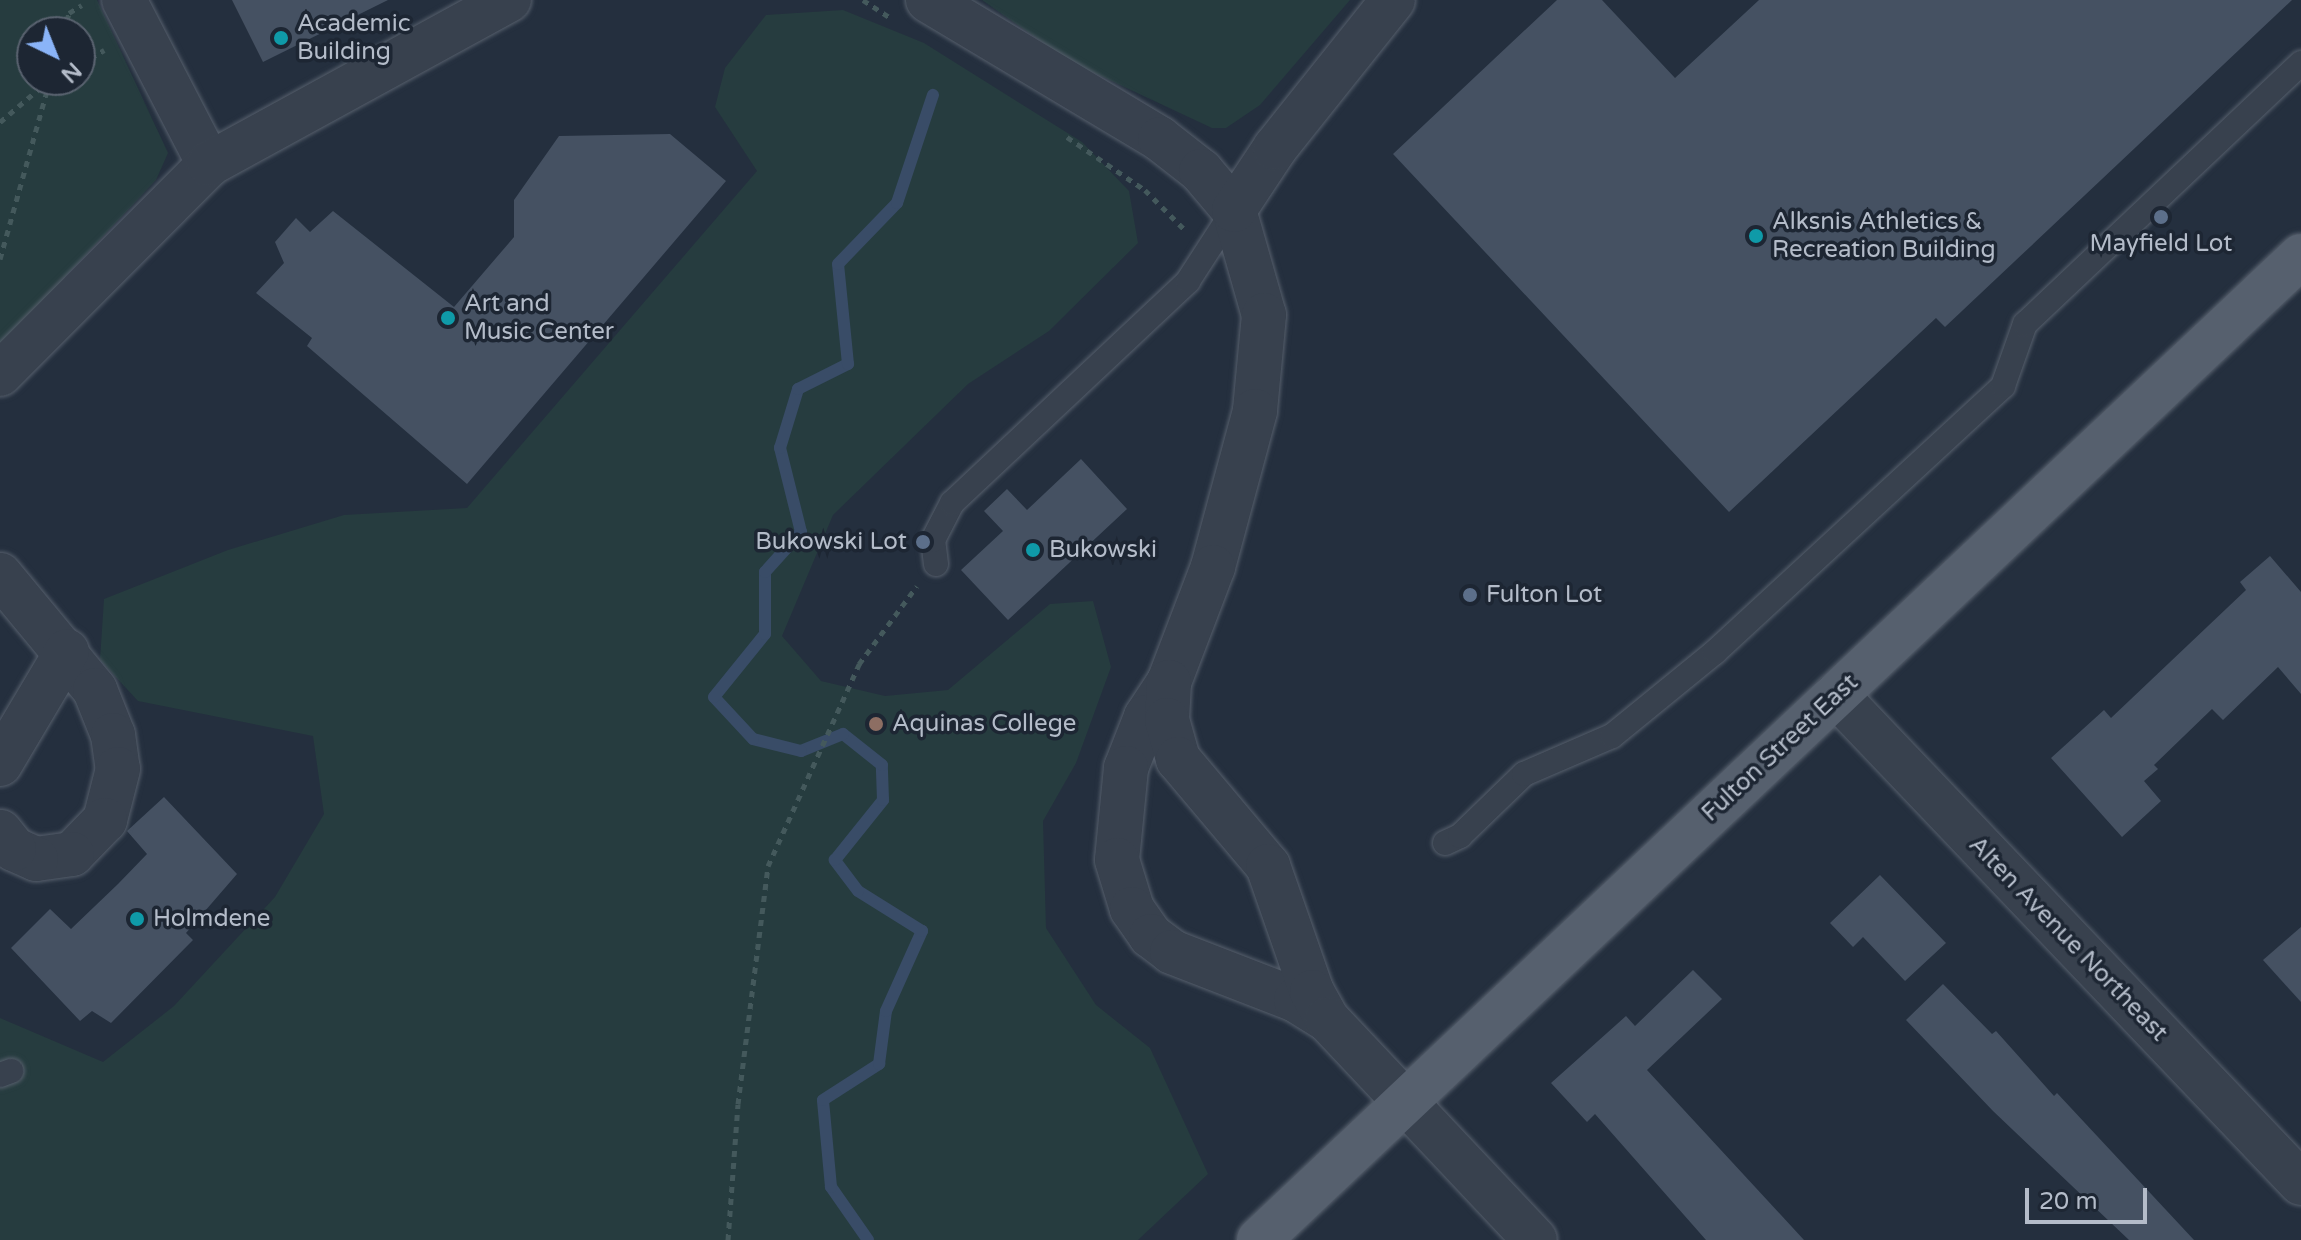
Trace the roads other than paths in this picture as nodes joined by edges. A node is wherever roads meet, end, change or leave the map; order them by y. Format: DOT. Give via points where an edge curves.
graph roads {
  1 [pos="124,0"];
  2 [pos="509,0"];
  3 [pos="1393,0"];
  4 [pos="915,13"];
  5 [pos="2301,63"];
  6 [pos="209,164"];
  7 [pos="1234,210"];
  8 [pos="2295,274"];
  9 [pos="0,374"];
  10 [pos="936,564"];
  11 [pos="0,575"];
  12 [pos="67,651"];
  13 [pos="1169,682"];
  14 [pos="1836,695"];
  15 [pos="0,764"];
  16 [pos="0,832"];
  17 [pos="1445,843"];
  18 [pos="1327,1019"];
  19 [pos="1404,1103"];
  20 [pos="2301,1183"];
  21 [pos="1259,1240"];
  22 [pos="1535,1240"];
  1 -- 6 [label="street"];
  2 -- 6 [label="street"];
  3 -- 7 [label="street" via="1275,148"];
  4 -- 7 [label="street" via="1160,139 1201,171"];
  5 -- 17 [label="lane" via="2025,324 2003,386 1715,652 1612,736 1524,774 1460,836"];
  6 -- 9 [label="street"];
  7 -- 10 [label="lane" via="1198,270 952,503 933,540"];
  7 -- 13 [label="street" via="1264,315 1255,411 1221,544"];
  8 -- 14 [label="main road, Fulton Street East"];
  11 -- 12 [label="street"];
  12 -- 15 [label="street"];
  12 -- 16 [label="street" via="95,690 113,735 118,769 111,806 91,839 54,860 23,854"];
  13 -- 18 [label="street" via="1167,720 1178,759 1268,866 1312,992"];
  13 -- 18 [label="street" via="1133,746 1122,789 1115,843 1132,909 1151,936 1185,960 1296,1000"];
  14 -- 19 [label="main road, Fulton Street East"];
  14 -- 20 [label="street, Alten Avenue Northeast"];
  18 -- 19 [label="street"];
  19 -- 21 [label="main road, Fulton Street East"];
  19 -- 22 [label="street"];
}
